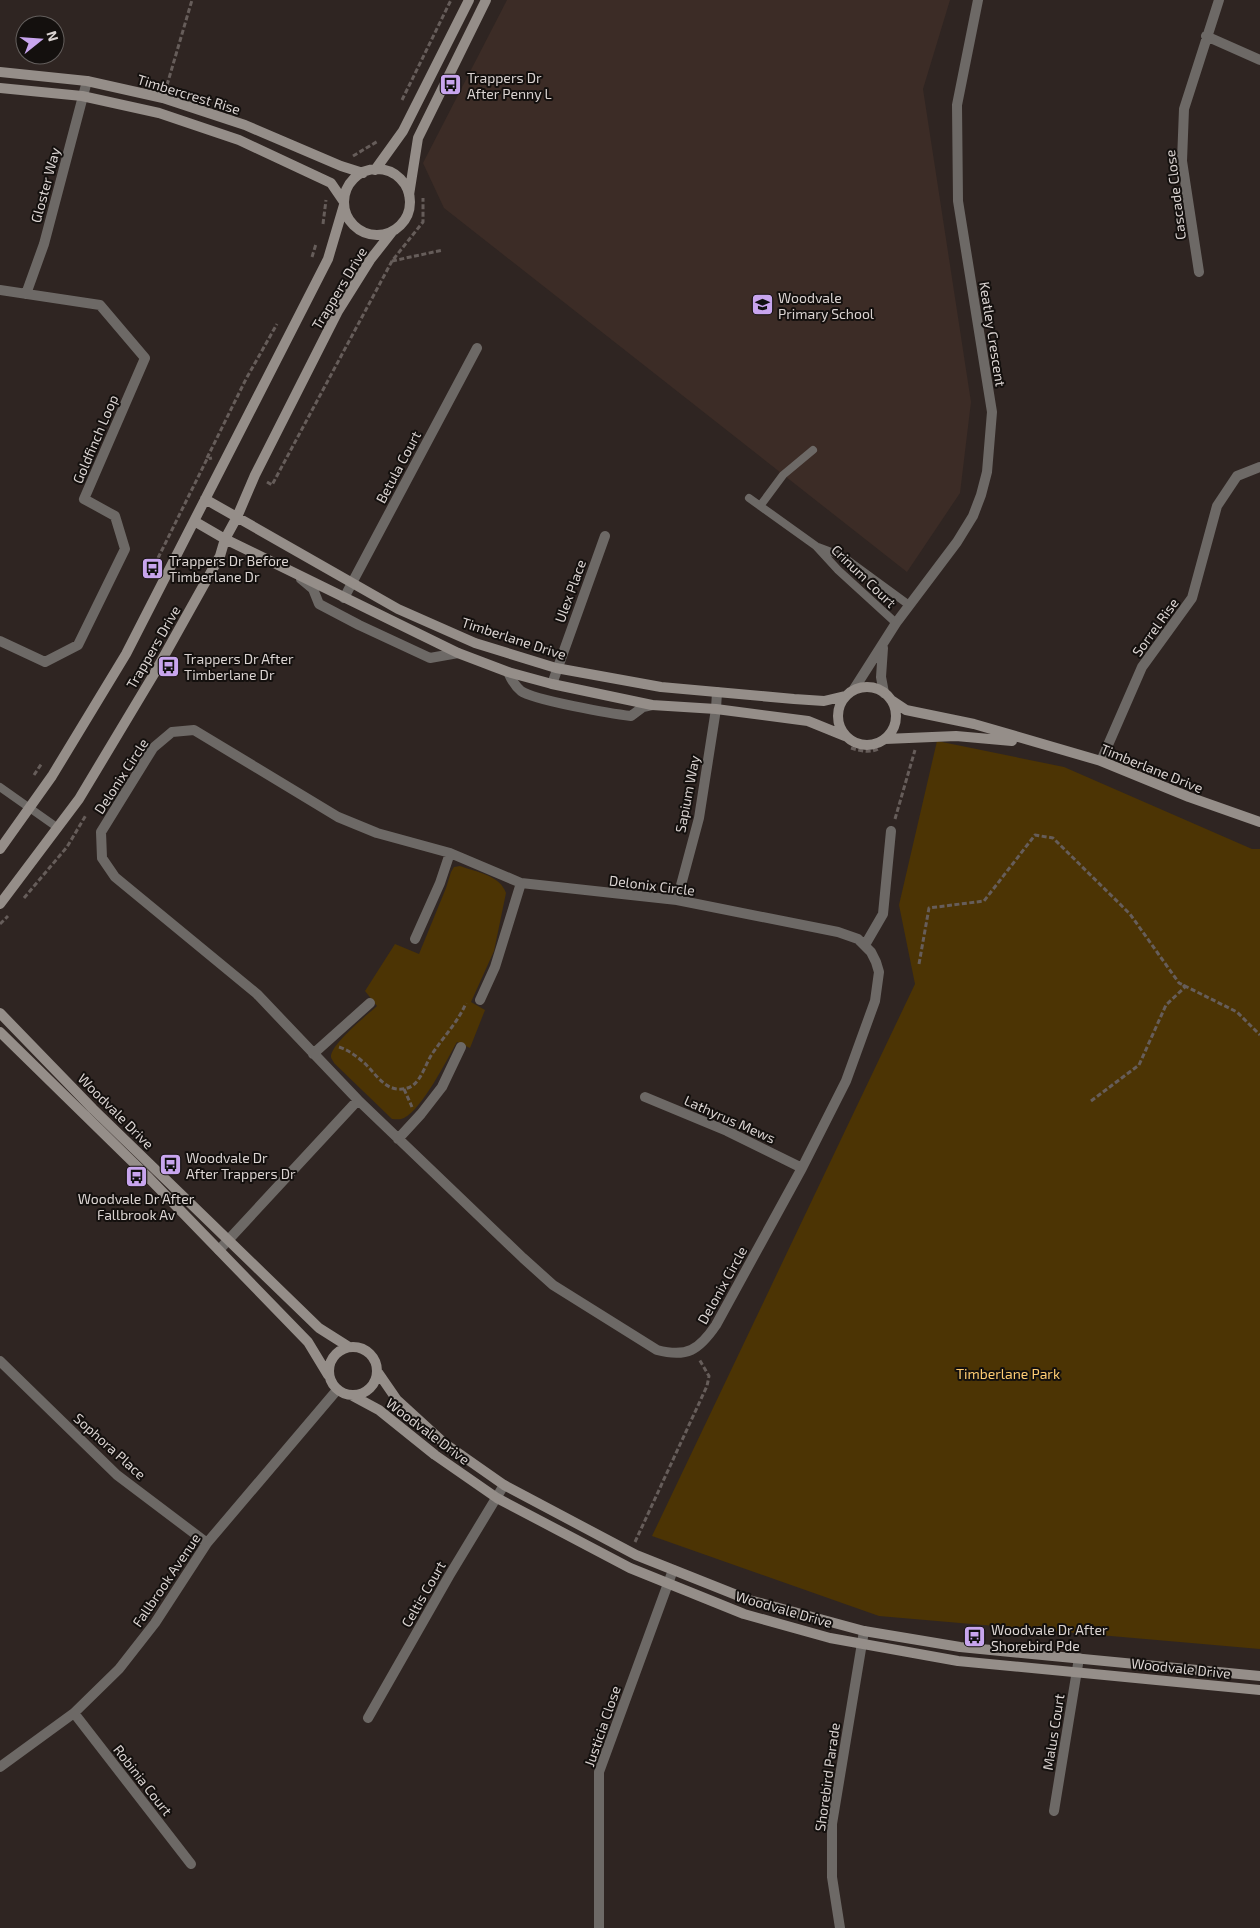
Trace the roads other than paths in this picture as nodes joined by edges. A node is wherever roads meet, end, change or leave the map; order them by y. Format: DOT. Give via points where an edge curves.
graph roads {
  1 [pos="469,0"];
  2 [pos="486,0"];
  3 [pos="978,0"];
  4 [pos="1219,0"];
  5 [pos="1206,36"];
  6 [pos="1260,60"];
  7 [pos="0,72"];
  8 [pos="86,81"];
  9 [pos="0,88"];
  10 [pos="82,96"];
  11 [pos="375,170"];
  12 [pos="363,173"];
  13 [pos="409,196"];
  14 [pos="344,204"];
  15 [pos="392,232"];
  16 [pos="1199,272"];
  17 [pos="0,290"];
  18 [pos="26,294"];
  19 [pos="477,348"];
  20 [pos="813,450"];
  21 [pos="1260,467"];
  22 [pos="749,498"];
  23 [pos="205,499"];
  24 [pos="760,506"];
  25 [pos="237,517"];
  26 [pos="194,521"];
  27 [pos="605,536"];
  28 [pos="225,539"];
  29 [pos="816,546"];
  30 [pos="295,573"];
  31 [pos="352,583"];
  32 [pos="344,598"];
  33 [pos="909,605"];
  34 [pos="896,624"];
  35 [pos="0,641"];
  36 [pos="883,645"];
  37 [pos="458,653"];
  38 [pos="556,668"];
  39 [pos="508,672"];
  40 [pos="552,684"];
  41 [pos="854,689"];
  42 [pos="717,692"];
  43 [pos="845,696"];
  44 [pos="888,696"];
  45 [pos="652,705"];
  46 [pos="716,709"];
  47 [pos="846,741"];
  48 [pos="1033,742"];
  49 [pos="883,743"];
  50 [pos="1101,761"];
  51 [pos="0,787"];
  52 [pos="29,808"];
  53 [pos="1260,822"];
  54 [pos="58,828"];
  55 [pos="891,831"];
  56 [pos="0,849"];
  57 [pos="450,853"];
  58 [pos="521,883"];
  59 [pos="677,900"];
  60 [pos="0,904"];
  61 [pos="415,939"];
  62 [pos="865,945"];
  63 [pos="480,1000"];
  64 [pos="370,1003"];
  65 [pos="0,1014"];
  66 [pos="0,1032"];
  67 [pos="461,1047"];
  68 [pos="312,1054"];
  69 [pos="645,1097"];
  70 [pos="358,1100"];
  71 [pos="398,1139"];
  72 [pos="802,1168"];
  73 [pos="228,1240"];
  74 [pos="218,1250"];
  75 [pos="349,1347"];
  76 [pos="0,1361"];
  77 [pos="377,1371"];
  78 [pos="328,1375"];
  79 [pos="337,1390"];
  80 [pos="353,1396"];
  81 [pos="504,1485"];
  82 [pos="497,1498"];
  83 [pos="208,1543"];
  84 [pos="673,1570"];
  85 [pos="668,1584"];
  86 [pos="864,1631"];
  87 [pos="862,1644"];
  88 [pos="1079,1658"];
  89 [pos="1077,1672"];
  90 [pos="1260,1676"];
  91 [pos="1260,1690"];
  92 [pos="74,1712"];
  93 [pos="368,1718"];
  94 [pos="0,1767"];
  95 [pos="1054,1811"];
  96 [pos="191,1864"];
  97 [pos="599,1928"];
  98 [pos="840,1928"];
  1 -- 11 [label="street" via="403,131"];
  2 -- 13 [label="street" via="418,138"];
  3 -- 33 [label="street, Keatley Crescent" via="957,105 958,201 992,412 987,472 972,516"];
  4 -- 5 [label="street, Cascade Close"];
  5 -- 6 [label="street"];
  5 -- 16 [label="street, Cascade Close" via="1184,109 1182,144"];
  7 -- 8 [label="street, Timbercrest Rise"];
  8 -- 10 [label="street, Gloster Way"];
  8 -- 12 [label="street, Timbercrest Rise" via="163,98 245,125"];
  9 -- 10 [label="street, Timbercrest Rise"];
  10 -- 14 [label="street, Timbercrest Rise" via="159,113 239,140 331,183"];
  10 -- 18 [label="street, Gloster Way" via="44,244"];
  11 -- 12 [label="street"];
  11 -- 13 [label="street" via="397,176"];
  12 -- 14 [label="street" via="351,182"];
  13 -- 15 [label="street" via="407,217"];
  14 -- 15 [label="street" via="351,223 361,231 373,235"];
  14 -- 23 [label="street, Trappers Drive" via="328,259"];
  15 -- 25 [label="street, Trappers Drive" via="338,311"];
  17 -- 18 [label="street, Goldfinch Loop"];
  18 -- 35 [label="street, Goldfinch Loop" via="100,305 145,358 84,499 116,516 126,549 78,645 45,662"];
  19 -- 31 [label="street, Betula Court"];
  20 -- 24 [label="lane" via="784,475"];
  21 -- 50 [label="street, Sorrel Rise" via="1237,476 1217,506 1192,598 1142,667"];
  22 -- 24 [label="lane, Crinum Court"];
  23 -- 25 [label="street, Timberlane Drive"];
  23 -- 26 [label="street, Trappers Drive"];
  24 -- 29 [label="lane, Crinum Court"];
  25 -- 28 [label="street, Trappers Drive"];
  25 -- 31 [label="street, Timberlane Drive"];
  26 -- 28 [label="street"];
  26 -- 52 [label="street, Trappers Drive" via="126,654"];
  27 -- 38 [label="street, Ulex Place"];
  28 -- 30 [label="street"];
  28 -- 54 [label="street, Trappers Drive" via="220,556 154,674"];
  29 -- 33 [label="lane, Crinum Court" via="842,556"];
  29 -- 34 [label="lane, Crinum Court"];
  30 -- 32 [label="street"];
  30 -- 37 [label="street" via="309,584 319,604 359,625 430,658"];
  31 -- 32 [label="street, Betula Court"];
  31 -- 38 [label="street, Timberlane Drive" via="398,609 475,643"];
  32 -- 37 [label="street"];
  33 -- 34 [label="street, Keatley Crescent"];
  34 -- 36 [label="street, Keatley Crescent"];
  36 -- 41 [label="street, Keatley Crescent"];
  36 -- 44 [label="street, Keatley Crescent" via="881,677"];
  37 -- 39 [label="street"];
  38 -- 40 [label="street, Ulex Place"];
  38 -- 42 [label="street, Timberlane Drive" via="661,687"];
  39 -- 40 [label="street"];
  39 -- 45 [label="street" via="522,692 546,699 631,716"];
  40 -- 45 [label="street"];
  41 -- 43 [label="street"];
  41 -- 44 [label="street" via="870,687"];
  42 -- 43 [label="street, Timberlane Drive" via="824,700"];
  42 -- 46 [label="street, Sapium Way"];
  43 -- 47 [label="street" via="840,703 838,720"];
  44 -- 48 [label="street, Timberlane Drive" via="906,710 974,724"];
  44 -- 49 [label="street" via="894,708 894,725"];
  45 -- 46 [label="street"];
  46 -- 47 [label="street" via="808,721"];
  46 -- 59 [label="street, Sapium Way" via="699,818"];
  47 -- 49 [label="street" via="869,745"];
  48 -- 49 [label="street, Timberlane Drive" via="956,736"];
  48 -- 50 [label="street, Timberlane Drive"];
  50 -- 53 [label="street, Timberlane Drive"];
  51 -- 52 [label="lane"];
  52 -- 54 [label="lane"];
  52 -- 56 [label="street, Trappers Drive"];
  54 -- 60 [label="street, Trappers Drive"];
  55 -- 62 [label="street" via="883,914"];
  57 -- 58 [label="street, Delonix Circle"];
  57 -- 61 [label="street"];
  57 -- 68 [label="street, Delonix Circle" via="377,833 338,817 194,730 172,732 153,748 101,832 102,858 115,877 257,994"];
  58 -- 59 [label="street, Delonix Circle"];
  58 -- 63 [label="street" via="495,967"];
  59 -- 62 [label="street, Delonix Circle" via="838,932"];
  62 -- 72 [label="street, Delonix Circle" via="879,972 875,1001 846,1081"];
  64 -- 68 [label="street"];
  65 -- 73 [label="street, Woodvale Drive"];
  66 -- 74 [label="street, Woodvale Drive"];
  67 -- 71 [label="street" via="442,1087"];
  68 -- 70 [label="street, Delonix Circle"];
  69 -- 72 [label="street, Lathyrus Mews" via="727,1131"];
  70 -- 71 [label="street, Delonix Circle"];
  70 -- 73 [label="street"];
  71 -- 72 [label="street, Delonix Circle" via="553,1285 657,1350 669,1353 692,1350 702,1344 716,1325"];
  73 -- 74 [label="street"];
  73 -- 75 [label="street, Woodvale Drive" via="319,1328"];
  74 -- 78 [label="street, Woodvale Drive" via="308,1342"];
  75 -- 77 [label="street" via="365,1350 371,1355"];
  75 -- 78 [label="street" via="341,1349 331,1360"];
  76 -- 83 [label="street, Sophora Place" via="117,1474"];
  77 -- 80 [label="street" via="373,1386"];
  77 -- 81 [label="street, Woodvale Drive" via="397,1400 444,1443"];
  78 -- 79 [label="street"];
  79 -- 80 [label="street"];
  79 -- 83 [label="street, Fallbrook Avenue"];
  80 -- 82 [label="street, Woodvale Drive" via="379,1410 435,1455"];
  81 -- 82 [label="street, Celtis Court"];
  81 -- 84 [label="street, Woodvale Drive" via="636,1555"];
  82 -- 85 [label="street, Woodvale Drive" via="621,1564"];
  82 -- 93 [label="street, Celtis Court"];
  83 -- 92 [label="street, Fallbrook Avenue" via="155,1623 119,1669"];
  84 -- 85 [label="street, Justicia Close"];
  84 -- 86 [label="street, Woodvale Drive" via="748,1600"];
  85 -- 87 [label="street, Woodvale Drive" via="744,1614"];
  85 -- 97 [label="street, Justicia Close" via="599,1772"];
  86 -- 87 [label="street, Shorebird Parade"];
  86 -- 88 [label="street, Woodvale Drive" via="960,1647"];
  87 -- 89 [label="street, Woodvale Drive" via="958,1661"];
  87 -- 98 [label="street, Shorebird Parade" via="832,1824 832,1877"];
  88 -- 89 [label="street, Malus Court"];
  88 -- 90 [label="street, Woodvale Drive"];
  89 -- 91 [label="street, Woodvale Drive"];
  89 -- 95 [label="street, Malus Court"];
  92 -- 94 [label="street, Fallbrook Avenue"];
  92 -- 96 [label="street, Robinia Court"];
}
